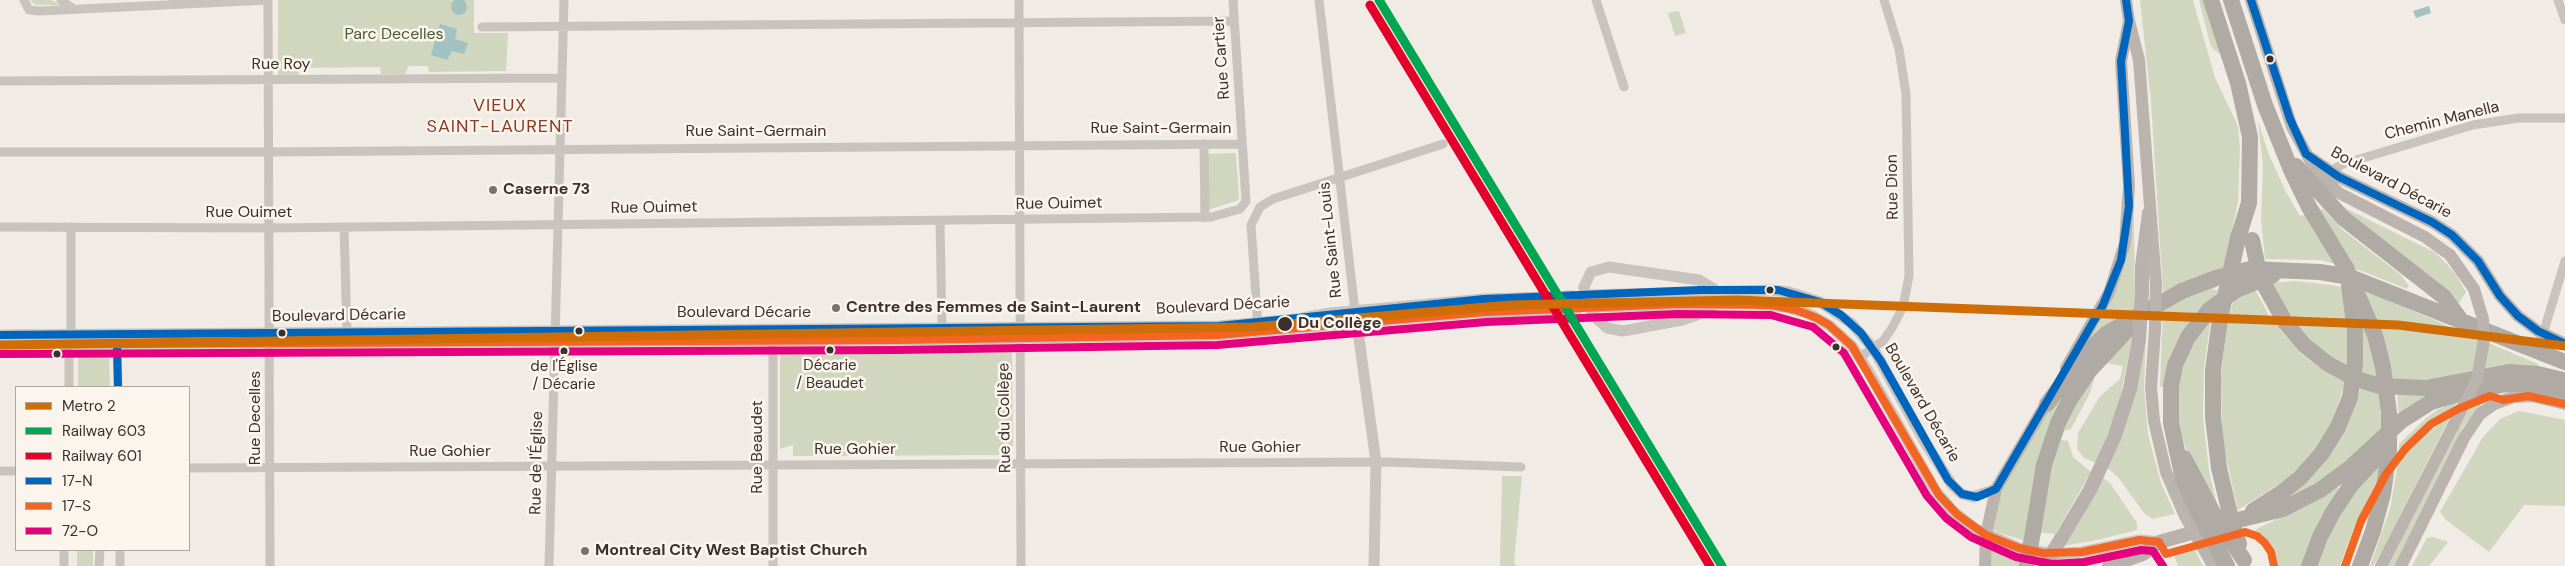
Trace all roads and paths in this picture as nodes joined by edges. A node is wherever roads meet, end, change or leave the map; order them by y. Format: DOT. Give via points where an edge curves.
graph roads {
  1 [pos="24,0"];
  2 [pos="61,0"];
  3 [pos="268,0"];
  4 [pos="564,0"];
  5 [pos="1019,0"];
  6 [pos="1233,0"];
  7 [pos="1319,0"];
  8 [pos="1596,0"];
  9 [pos="1884,0"];
  10 [pos="2126,0"];
  11 [pos="2211,0"];
  12 [pos="2231,0"];
  13 [pos="2251,0"];
  14 [pos="2558,0"];
  15 [pos="72,8"];
  16 [pos="1234,20"];
  17 [pos="2565,20"];
  18 [pos="2128,21"];
  19 [pos="1019,22"];
  20 [pos="563,25"];
  21 [pos="482,26"];
  22 [pos="562,78"];
  23 [pos="0,81"];
  24 [pos="269,81"];
  25 [pos="1624,87"];
  26 [pos="2565,118"];
  27 [pos="1204,144"];
  28 [pos="1242,144"];
  29 [pos="1443,144"];
  30 [pos="1019,145"];
  31 [pos="2283,148"];
  32 [pos="560,149"];
  33 [pos="2,152"];
  34 [pos="269,152"];
  35 [pos="2306,154"];
  36 [pos="2331,171"];
  37 [pos="1340,178"];
  38 [pos="2249,202"];
  39 [pos="1245,204"];
  40 [pos="2149,213"];
  41 [pos="1205,218"];
  42 [pos="940,220"];
  43 [pos="1019,220"];
  44 [pos="558,224"];
  45 [pos="0,227"];
  46 [pos="344,227"];
  47 [pos="70,228"];
  48 [pos="270,228"];
  49 [pos="2565,261"];
  50 [pos="2346,268"];
  51 [pos="2284,270"];
  52 [pos="1716,290"];
  53 [pos="1586,291"];
  54 [pos="1546,297"];
  55 [pos="1715,304"];
  56 [pos="1595,307"];
  57 [pos="2152,307"];
  58 [pos="1355,310"];
  59 [pos="1554,310"];
  60 [pos="2460,319"];
  61 [pos="1357,324"];
  62 [pos="942,327"];
  63 [pos="1258,328"];
  64 [pos="347,332"];
  65 [pos="1020,333"];
  66 [pos="773,334"];
  67 [pos="2543,334"];
  68 [pos="0,335"];
  69 [pos="554,335"];
  70 [pos="270,338"];
  71 [pos="70,339"];
  72 [pos="0,344"];
  73 [pos="117,344"];
  74 [pos="2565,344"];
  75 [pos="1872,348"];
  76 [pos="1860,357"];
  77 [pos="2565,362"];
  78 [pos="2565,381"];
  79 [pos="70,386"];
  80 [pos="118,386"];
  81 [pos="2565,390"];
  82 [pos="2450,396"];
  83 [pos="2047,404"];
  84 [pos="2565,404"];
  85 [pos="2175,441"];
  86 [pos="1376,462"];
  87 [pos="1021,464"];
  88 [pos="774,465"];
  89 [pos="552,466"];
  90 [pos="1521,466"];
  91 [pos="190,468"];
  92 [pos="271,468"];
  93 [pos="0,471"];
  94 [pos="15,471"];
  95 [pos="1996,490"];
  96 [pos="2192,514"];
  97 [pos="2238,520"];
  98 [pos="1986,535"];
  99 [pos="2159,542"];
  100 [pos="64,551"];
  101 [pos="100,551"];
  102 [pos="120,551"];
  103 [pos="2212,551"];
  104 [pos="2245,563"];
  105 [pos="64,566"];
  106 [pos="100,566"];
  107 [pos="120,566"];
  108 [pos="270,566"];
  109 [pos="549,566"];
  110 [pos="773,566"];
  111 [pos="1021,566"];
  112 [pos="1374,566"];
  113 [pos="1985,566"];
  114 [pos="2027,566"];
  115 [pos="2044,566"];
  116 [pos="2109,566"];
  117 [pos="2212,566"];
  118 [pos="2227,566"];
  119 [pos="2310,566"];
  120 [pos="2360,566"];
  121 [pos="2381,566"];
  122 [pos="2402,566"];
  1 -- 15 [label="street" via="32,10"];
  2 -- 15 [label="street"];
  3 -- 15 [label="street"];
  3 -- 24 [label="street, Rue Decelles"];
  4 -- 20 [label="street, Rue de l'Église"];
  5 -- 19 [label="street, Rue du Collège"];
  6 -- 16 [label="street, Rue Cartier"];
  7 -- 37 [label="street, Rue Saint-Louis"];
  8 -- 25 [label="street"];
  9 -- 75 [label="street, Rue Dion" via="1897,43 1905,88 1909,276 1905,300 1896,321 1883,341"];
  10 -- 18 [label="main road"];
  11 -- 38 [label="highway" via="2246,116 2250,147"];
  12 -- 31 [label="highway"];
  13 -- 35 [label="main road" via="2292,127"];
  14 -- 17 [label="street"];
  16 -- 19 [label="street"];
  16 -- 28 [label="street, Rue Cartier"];
  18 -- 40 [label="main road" via="2139,60"];
  18 -- 83 [label="main road" via="2121,61 2129,186 2125,244 2109,294"];
  19 -- 20 [label="street"];
  19 -- 30 [label="street, Rue du Collège"];
  20 -- 21 [label="street"];
  20 -- 22 [label="street, Rue de l'Église"];
  22 -- 24 [label="street, Rue Roy"];
  22 -- 32 [label="street, Rue de l'Église"];
  23 -- 24 [label="street, Rue Roy"];
  24 -- 34 [label="street, Rue Decelles"];
  26 -- 36 [label="street, Chemin Manella" via="2511,119 2463,128 2343,164"];
  27 -- 28 [label="street, Rue Saint-Germain"];
  27 -- 30 [label="street, Rue Saint-Germain"];
  27 -- 41 [label="street"];
  28 -- 39 [label="street, Rue Cartier"];
  29 -- 37 [label="street"];
  30 -- 32 [label="street, Rue Saint-Germain"];
  30 -- 43 [label="street, Rue du Collège"];
  31 -- 50 [label="highway" via="2306,200"];
  31 -- 60 [label="highway" via="2323,198 2351,226 2444,297"];
  32 -- 34 [label="street, Rue Saint-Germain"];
  32 -- 44 [label="street, Rue de l'Église"];
  33 -- 34 [label="street, Rue Saint-Germain"];
  34 -- 48 [label="street, Rue Decelles"];
  35 -- 36 [label="main road, Boulevard Décarie"];
  35 -- 121 [label="main road, bridge" via="2317,173 2339,193 2425,237 2450,255 2474,289 2483,319 2484,340 2477,379"];
  36 -- 67 [label="main road, Boulevard Décarie" via="2452,235 2478,261 2509,307"];
  37 -- 58 [label="street, Rue Saint-Louis"];
  37 -- 63 [label="street" via="1269,201 1256,211 1251,225"];
  38 -- 78 [label="highway, bridge" via="2253,248 2269,296 2284,322 2304,345 2328,364 2356,379 2380,386 2426,388 2509,372 2538,374"];
  38 -- 104 [label="highway, bridge" via="2223,303 2212,395 2220,474"];
  39 -- 41 [label="street, Rue Ouimet" via="1236,210"];
  40 -- 96 [label="main road, bridge" via="2156,285 2154,421 2164,467"];
  40 -- 115 [label="main road, bridge" via="2142,266 2139,339 2130,389 2110,449 2090,490"];
  41 -- 43 [label="street, Rue Ouimet"];
  42 -- 43 [label="street, Rue Ouimet"];
  42 -- 44 [label="street, Rue Ouimet"];
  42 -- 62 [label="street"];
  43 -- 65 [label="street, Rue du Collège"];
  44 -- 46 [label="street, Rue Ouimet"];
  44 -- 69 [label="street, Rue de l'Église"];
  45 -- 47 [label="street, Rue Ouimet"];
  46 -- 48 [label="street, Rue Ouimet"];
  46 -- 64 [label="street"];
  47 -- 48 [label="street, Rue Ouimet"];
  47 -- 71 [label="street"];
  48 -- 70 [label="street, Rue Decelles"];
  49 -- 67 [label="street"];
  50 -- 97 [label="highway, bridge" via="2356,364 2350,397 2338,427 2322,453 2300,478 2282,494"];
  50 -- 120 [label="highway, bridge" via="2375,335 2389,413 2384,494"];
  51 -- 57 [label="highway" via="2235,272 2202,282"];
  51 -- 60 [label="highway" via="2350,277"];
  51 -- 85 [label="highway" via="2245,285 2227,296 2201,319 2188,337 2179,355 2171,386 2170,415"];
  52 -- 53 [label="street, Boulevard Décarie"];
  52 -- 53 [label="street" via="1699,280 1609,266 1592,272"];
  52 -- 75 [label="street, Boulevard Décarie" via="1778,290 1811,298 1846,319"];
  53 -- 55 [label="street, bridge" via="1584,298 1599,322 1610,329 1623,331 1673,322 1708,311"];
  54 -- 58 [label="street, Boulevard Décarie"];
  55 -- 56 [label="street, Boulevard Décarie"];
  55 -- 76 [label="street, Boulevard Décarie" via="1762,304 1802,311 1829,326"];
  57 -- 83 [label="highway" via="2100,339 2078,362"];
  57 -- 114 [label="highway, bridge" via="2098,360 2066,406 2044,465"];
  58 -- 61 [label="street, Rue Saint-Louis"];
  58 -- 63 [label="street, Boulevard Décarie"];
  59 -- 61 [label="street, Boulevard Décarie" via="1471,313"];
  60 -- 77 [label="highway"];
  61 -- 63 [label="street, Boulevard Décarie"];
  61 -- 86 [label="street, Rue Saint-Louis"];
  62 -- 65 [label="street, Boulevard Décarie"];
  62 -- 66 [label="street, Boulevard Décarie"];
  63 -- 65 [label="street, Boulevard Décarie" via="1217,335"];
  64 -- 69 [label="street, Boulevard Décarie"];
  64 -- 70 [label="street, Boulevard Décarie"];
  65 -- 66 [label="street, Boulevard Décarie"];
  65 -- 87 [label="street, Rue du Collège"];
  66 -- 69 [label="street, Boulevard Décarie"];
  66 -- 88 [label="street, Rue Beaudet"];
  67 -- 74 [label="main road, Boulevard Décarie"];
  68 -- 71 [label="street, Boulevard Décarie"];
  69 -- 70 [label="street, Boulevard Décarie"];
  69 -- 89 [label="street, Rue de l'Église"];
  70 -- 71 [label="street, Boulevard Décarie"];
  70 -- 73 [label="street, Boulevard Décarie"];
  70 -- 92 [label="street, Rue Decelles"];
  71 -- 72 [label="street, Boulevard Décarie"];
  71 -- 73 [label="street, Boulevard Décarie"];
  71 -- 79 [label="street"];
  73 -- 80 [label="street"];
  75 -- 76 [label="street, Rue Dion"];
  75 -- 95 [label="street, Boulevard Décarie" via="1952,485 1962,494 1973,497"];
  76 -- 98 [label="street, Boulevard Décarie" via="1935,490 1958,515"];
  81 -- 82 [label="highway" via="2506,384"];
  82 -- 97 [label="highway" via="2406,416 2346,472 2320,490 2283,509"];
  82 -- 119 [label="highway" via="2401,434 2351,485 2327,522"];
  83 -- 95 [label="main road"];
  84 -- 122 [label="main road" via="2532,396 2513,397 2480,414 2464,438"];
  85 -- 96 [label="highway"];
  85 -- 104 [label="highway, bridge" via="2218,522"];
  86 -- 87 [label="street, Rue Gohier"];
  86 -- 90 [label="street, Rue Gohier"];
  86 -- 112 [label="street, Rue Saint-Louis"];
  87 -- 88 [label="street, Rue Gohier"];
  87 -- 111 [label="street, Rue du Collège"];
  88 -- 89 [label="street, Rue Gohier"];
  88 -- 110 [label="street, Rue Beaudet"];
  89 -- 92 [label="street, Rue Gohier"];
  89 -- 109 [label="street, Rue de l'Église"];
  91 -- 92 [label="street, Rue Gohier"];
  92 -- 108 [label="street, Rue Decelles"];
  93 -- 94 [label="street"];
  95 -- 98 [label="main road"];
  96 -- 103 [label="highway, bridge"];
  97 -- 99 [label="main road"];
  98 -- 99 [label="street, Boulevard Décarie" via="2019,548 2054,554 2082,552 2140,540"];
  98 -- 113 [label="main road"];
  99 -- 116 [label="main road" via="2143,554"];
  100 -- 105 [label="street"];
  101 -- 106 [label="street"];
  102 -- 107 [label="street"];
  103 -- 117 [label="main road"];
  103 -- 118 [label="highway"];
}
